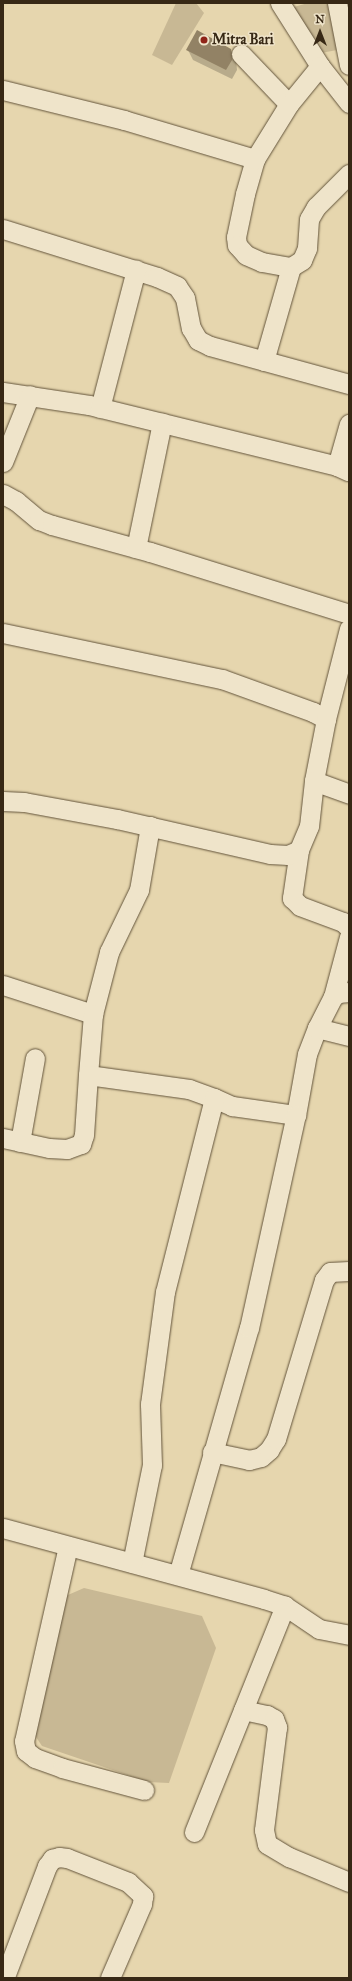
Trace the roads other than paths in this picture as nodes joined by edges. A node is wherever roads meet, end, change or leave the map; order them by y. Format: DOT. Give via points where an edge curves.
graph roads {
  1 [pos="280,3"];
  2 [pos="341,9"];
  3 [pos="240,54"];
  4 [pos="349,65"];
  5 [pos="320,66"];
  6 [pos="3,90"];
  7 [pos="349,103"];
  8 [pos="288,104"];
  9 [pos="255,159"];
  10 [pos="349,174"];
  11 [pos="3,229"];
  12 [pos="291,267"];
  13 [pos="136,270"];
  14 [pos="264,361"];
  15 [pos="349,384"];
  16 [pos="3,392"];
  17 [pos="30,395"];
  18 [pos="100,408"];
  19 [pos="162,423"];
  20 [pos="349,424"];
  21 [pos="3,462"];
  22 [pos="343,469"];
  23 [pos="3,494"];
  24 [pos="136,548"];
  25 [pos="349,614"];
  26 [pos="349,629"];
  27 [pos="3,633"];
  28 [pos="326,719"];
  29 [pos="314,781"];
  30 [pos="349,794"];
  31 [pos="3,801"];
  32 [pos="150,826"];
  33 [pos="299,850"];
  34 [pos="349,928"];
  35 [pos="349,937"];
  36 [pos="3,985"];
  37 [pos="341,994"];
  38 [pos="93,1014"];
  39 [pos="317,1028"];
  40 [pos="349,1036"];
  41 [pos="35,1058"];
  42 [pos="88,1075"];
  43 [pos="214,1098"];
  44 [pos="296,1115"];
  45 [pos="12,1140"];
  46 [pos="349,1270"];
  47 [pos="212,1452"];
  48 [pos="3,1528"];
  49 [pos="68,1546"];
  50 [pos="132,1563"];
  51 [pos="178,1575"];
  52 [pos="285,1606"];
  53 [pos="349,1635"];
  54 [pos="243,1710"];
  55 [pos="144,1790"];
  56 [pos="194,1832"];
  57 [pos="349,1882"];
  58 [pos="6,1974"];
  59 [pos="110,1978"];
  1 -- 5 [label="street"];
  2 -- 4 [label="street"];
  3 -- 8 [label="street"];
  5 -- 7 [label="street"];
  5 -- 8 [label="street"];
  6 -- 9 [label="street" via="124,120"];
  8 -- 9 [label="street"];
  9 -- 12 [label="street" via="245,194 236,237 237,245 246,255 262,262"];
  10 -- 12 [label="street" via="316,207 309,219 307,248 302,260"];
  11 -- 13 [label="street"];
  12 -- 14 [label="street"];
  13 -- 14 [label="street" via="177,286 185,298 191,328 198,340 210,346"];
  13 -- 18 [label="street"];
  14 -- 15 [label="street"];
  16 -- 17 [label="street"];
  17 -- 18 [label="street"];
  17 -- 21 [label="street"];
  18 -- 19 [label="street"];
  19 -- 22 [label="street"];
  19 -- 24 [label="street"];
  20 -- 22 [label="street"];
  23 -- 24 [label="street" via="39,520"];
  24 -- 25 [label="street"];
  26 -- 28 [label="street"];
  27 -- 28 [label="street" via="222,679"];
  28 -- 29 [label="street"];
  29 -- 30 [label="street"];
  29 -- 33 [label="street" via="309,826"];
  31 -- 32 [label="street" via="24,802"];
  32 -- 33 [label="street" via="270,854 288,856"];
  32 -- 38 [label="street" via="139,890 109,952"];
  33 -- 34 [label="street" via="292,898 300,906 343,922"];
  35 -- 37 [label="street"];
  36 -- 38 [label="street"];
  37 -- 39 [label="street"];
  38 -- 42 [label="street"];
  39 -- 40 [label="street"];
  39 -- 44 [label="street" via="307,1054"];
  41 -- 45 [label="street"];
  42 -- 43 [label="street" via="190,1089"];
  42 -- 45 [label="street" via="81,1144 68,1149"];
  43 -- 44 [label="street" via="232,1106"];
  43 -- 50 [label="street" via="165,1292 150,1404 152,1465"];
  44 -- 47 [label="street" via="256,1299"];
  46 -- 47 [label="street" via="330,1272 324,1280 276,1439 269,1450 261,1457 250,1460"];
  47 -- 51 [label="street"];
  48 -- 49 [label="street"];
  49 -- 50 [label="street"];
  49 -- 55 [label="street" via="24,1741 26,1751 35,1758 56,1765"];
  50 -- 51 [label="street"];
  51 -- 52 [label="street"];
  52 -- 53 [label="street" via="319,1629"];
  52 -- 54 [label="street"];
  54 -- 56 [label="street"];
  54 -- 57 [label="street" via="267,1715 274,1719 277,1727 264,1830 267,1844 289,1857"];
  58 -- 59 [label="street" via="46,1866 52,1859 59,1857 128,1882 142,1896 142,1904"];
}
